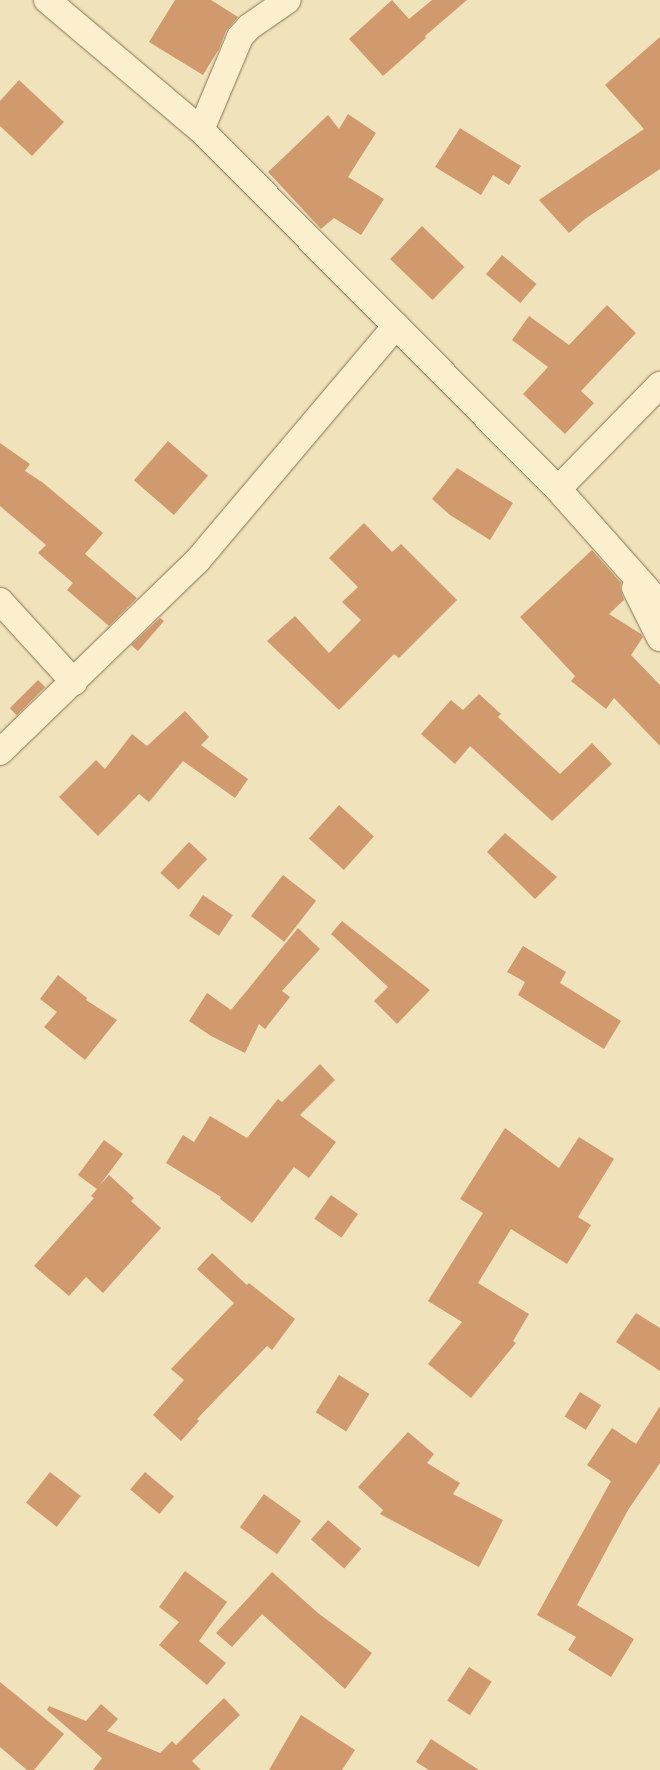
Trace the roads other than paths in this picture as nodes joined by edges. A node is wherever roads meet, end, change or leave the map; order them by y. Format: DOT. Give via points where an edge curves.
graph roads {
  1 [pos="288,0"];
  2 [pos="52,1"];
  3 [pos="201,130"];
  4 [pos="396,326"];
  5 [pos="660,385"];
  6 [pos="558,489"];
  7 [pos="625,567"];
  8 [pos="0,601"];
  9 [pos="660,604"];
  10 [pos="660,638"];
  11 [pos="74,682"];
  12 [pos="0,752"];
  1 -- 3 [label="street" via="240,37"];
  2 -- 3 [label="street"];
  3 -- 4 [label="street"];
  4 -- 6 [label="street"];
  4 -- 11 [label="street" via="198,560"];
  5 -- 6 [label="street"];
  6 -- 7 [label="street"];
  7 -- 9 [label="street"];
  7 -- 10 [label="street"];
  8 -- 11 [label="street"];
  11 -- 12 [label="street"];
}
